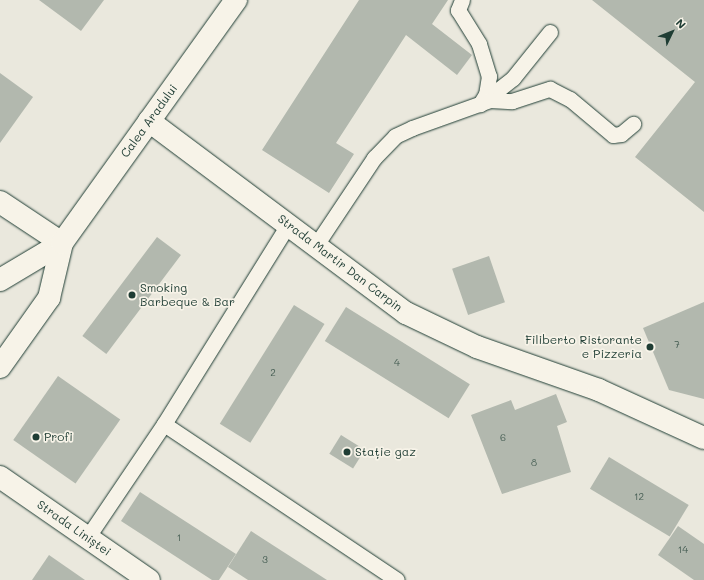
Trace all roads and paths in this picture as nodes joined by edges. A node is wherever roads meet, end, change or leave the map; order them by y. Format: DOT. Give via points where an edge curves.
graph roads {
  1 [pos="236,0"];
  2 [pos="462,0"];
  3 [pos="550,32"];
  4 [pos="480,104"];
  5 [pos="149,122"];
  6 [pos="632,124"];
  7 [pos="0,202"];
  8 [pos="289,224"];
  9 [pos="62,243"];
  10 [pos="316,245"];
  11 [pos="0,280"];
  12 [pos="0,367"];
  13 [pos="164,424"];
  14 [pos="704,438"];
  15 [pos="0,477"];
  16 [pos="87,538"];
  17 [pos="143,579"];
  18 [pos="397,580"];
  1 -- 5 [label="street, Calea Aradului"];
  2 -- 4 [label="lane" via="458,10 479,44 489,76 486,94"];
  3 -- 4 [label="lane" via="513,78"];
  4 -- 6 [label="lane" via="512,101 550,89 570,99 613,135 621,134"];
  4 -- 10 [label="lane" via="412,128 383,146"];
  5 -- 8 [label="street, Strada Martir Dan Carpin"];
  5 -- 9 [label="street, Calea Aradului"];
  7 -- 9 [label="street"];
  8 -- 10 [label="street, Strada Martir Dan Carpin"];
  8 -- 13 [label="lane"];
  9 -- 11 [label="street, Calea Aradului"];
  9 -- 12 [label="street, Calea Aradului" via="49,298"];
  10 -- 14 [label="street, Strada Martir Dan Carpin" via="382,297 438,330 599,390"];
  13 -- 16 [label="lane"];
  13 -- 18 [label="lane"];
  15 -- 16 [label="street, Strada Liniștei"];
  16 -- 17 [label="street, Strada Liniștei"];
}
